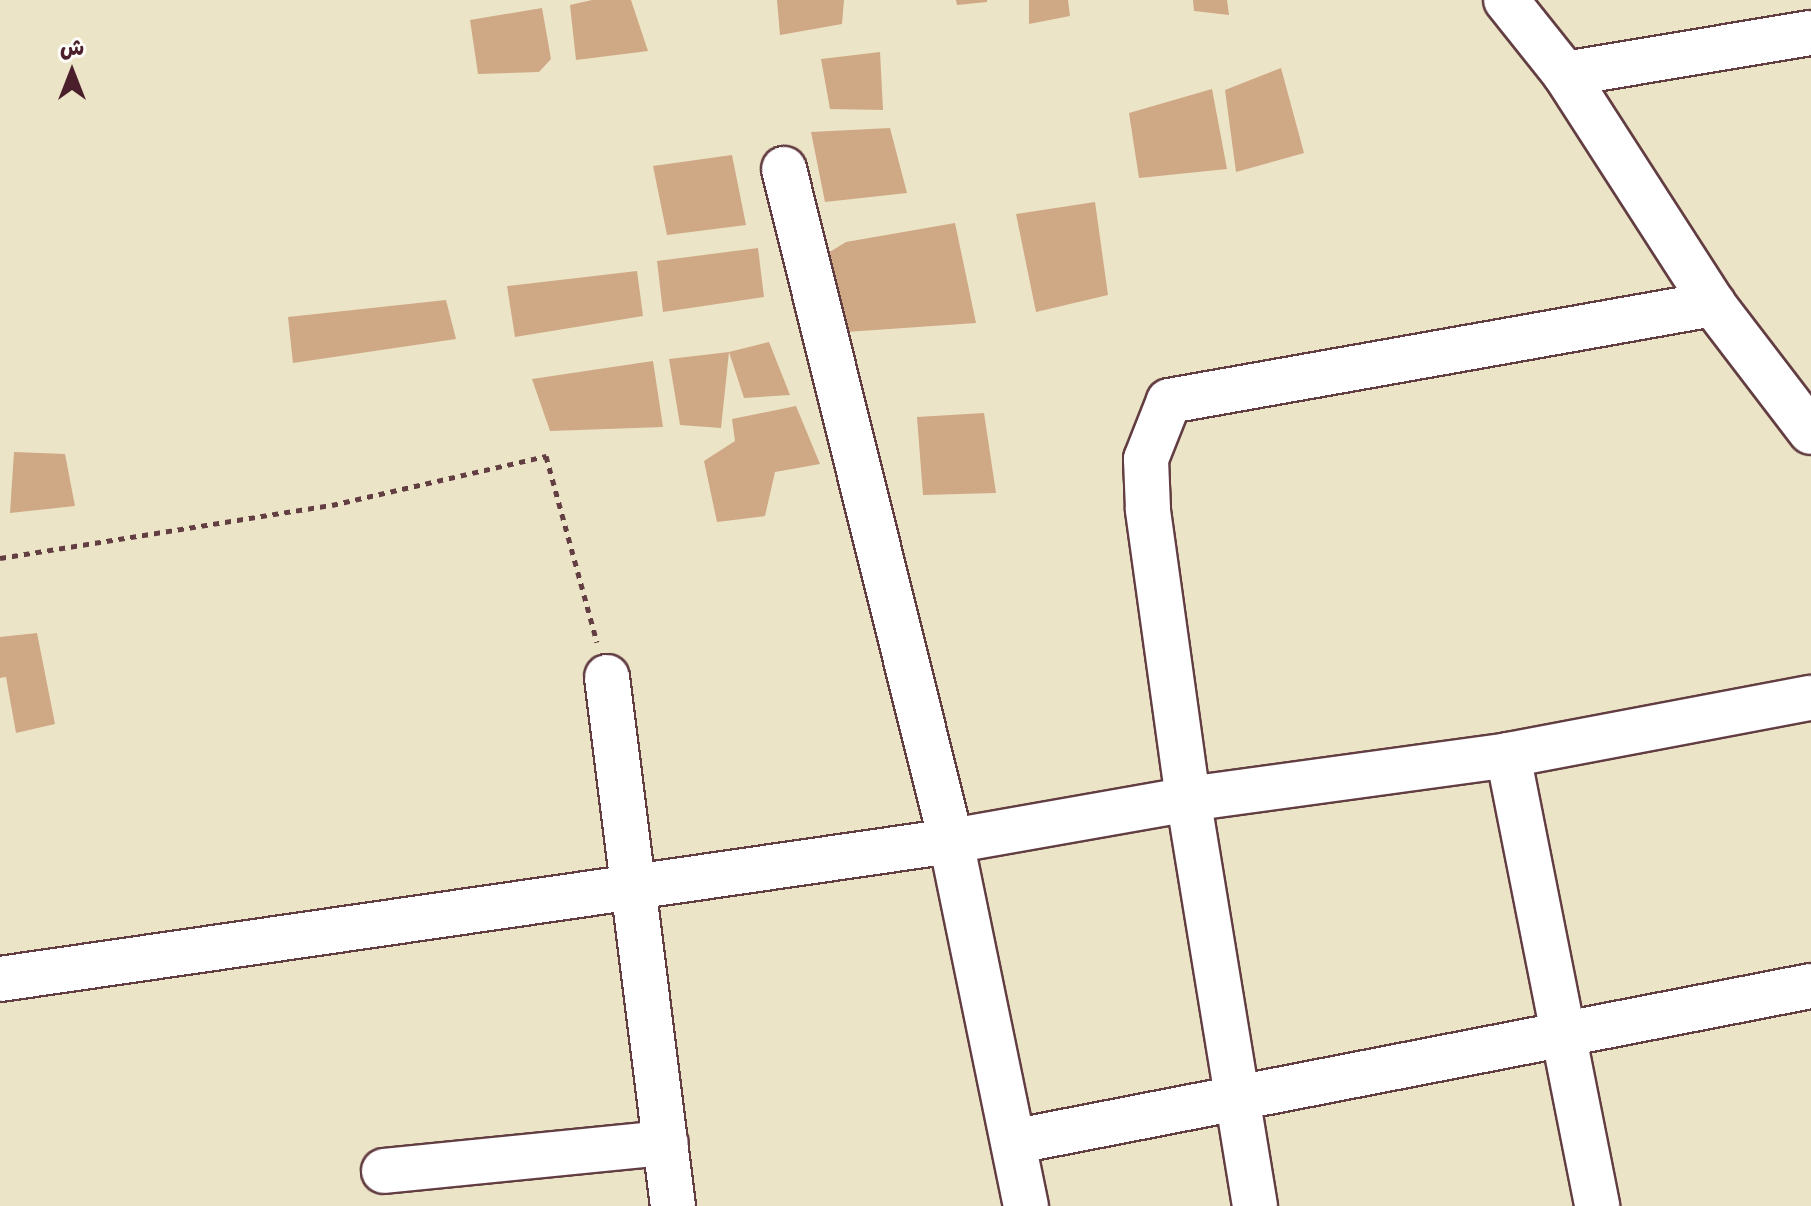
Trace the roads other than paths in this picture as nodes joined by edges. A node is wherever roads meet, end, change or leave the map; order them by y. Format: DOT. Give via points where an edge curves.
graph roads {
  1 [pos="1506,0"];
  2 [pos="1811,33"];
  3 [pos="1565,74"];
  4 [pos="784,169"];
  5 [pos="1713,304"];
  6 [pos="1794,385"];
  7 [pos="1811,432"];
  8 [pos="607,677"];
  9 [pos="1811,698"];
  10 [pos="1508,755"];
  11 [pos="1188,799"];
  12 [pos="951,841"];
  13 [pos="635,887"];
  14 [pos="0,979"];
  15 [pos="1811,986"];
  16 [pos="1562,1031"];
  17 [pos="1237,1096"];
  18 [pos="1017,1141"];
  19 [pos="666,1143"];
  20 [pos="384,1171"];
  21 [pos="673,1206"];
  22 [pos="1026,1206"];
  23 [pos="1255,1206"];
  24 [pos="1597,1206"];
  1 -- 3 [label="street"];
  2 -- 3 [label="street"];
  3 -- 5 [label="street"];
  4 -- 12 [label="street"];
  5 -- 6 [label="street"];
  5 -- 11 [label="street" via="1169,401 1146,459"];
  6 -- 7 [label="street"];
  8 -- 13 [label="street"];
  9 -- 10 [label="street"];
  10 -- 11 [label="street"];
  10 -- 16 [label="street"];
  11 -- 12 [label="street"];
  11 -- 17 [label="street"];
  12 -- 13 [label="street"];
  12 -- 18 [label="street"];
  13 -- 14 [label="street"];
  13 -- 19 [label="street"];
  15 -- 16 [label="street"];
  16 -- 17 [label="street"];
  16 -- 24 [label="street"];
  17 -- 18 [label="street"];
  17 -- 23 [label="street"];
  18 -- 22 [label="street"];
  19 -- 20 [label="street"];
  19 -- 21 [label="street"];
}
